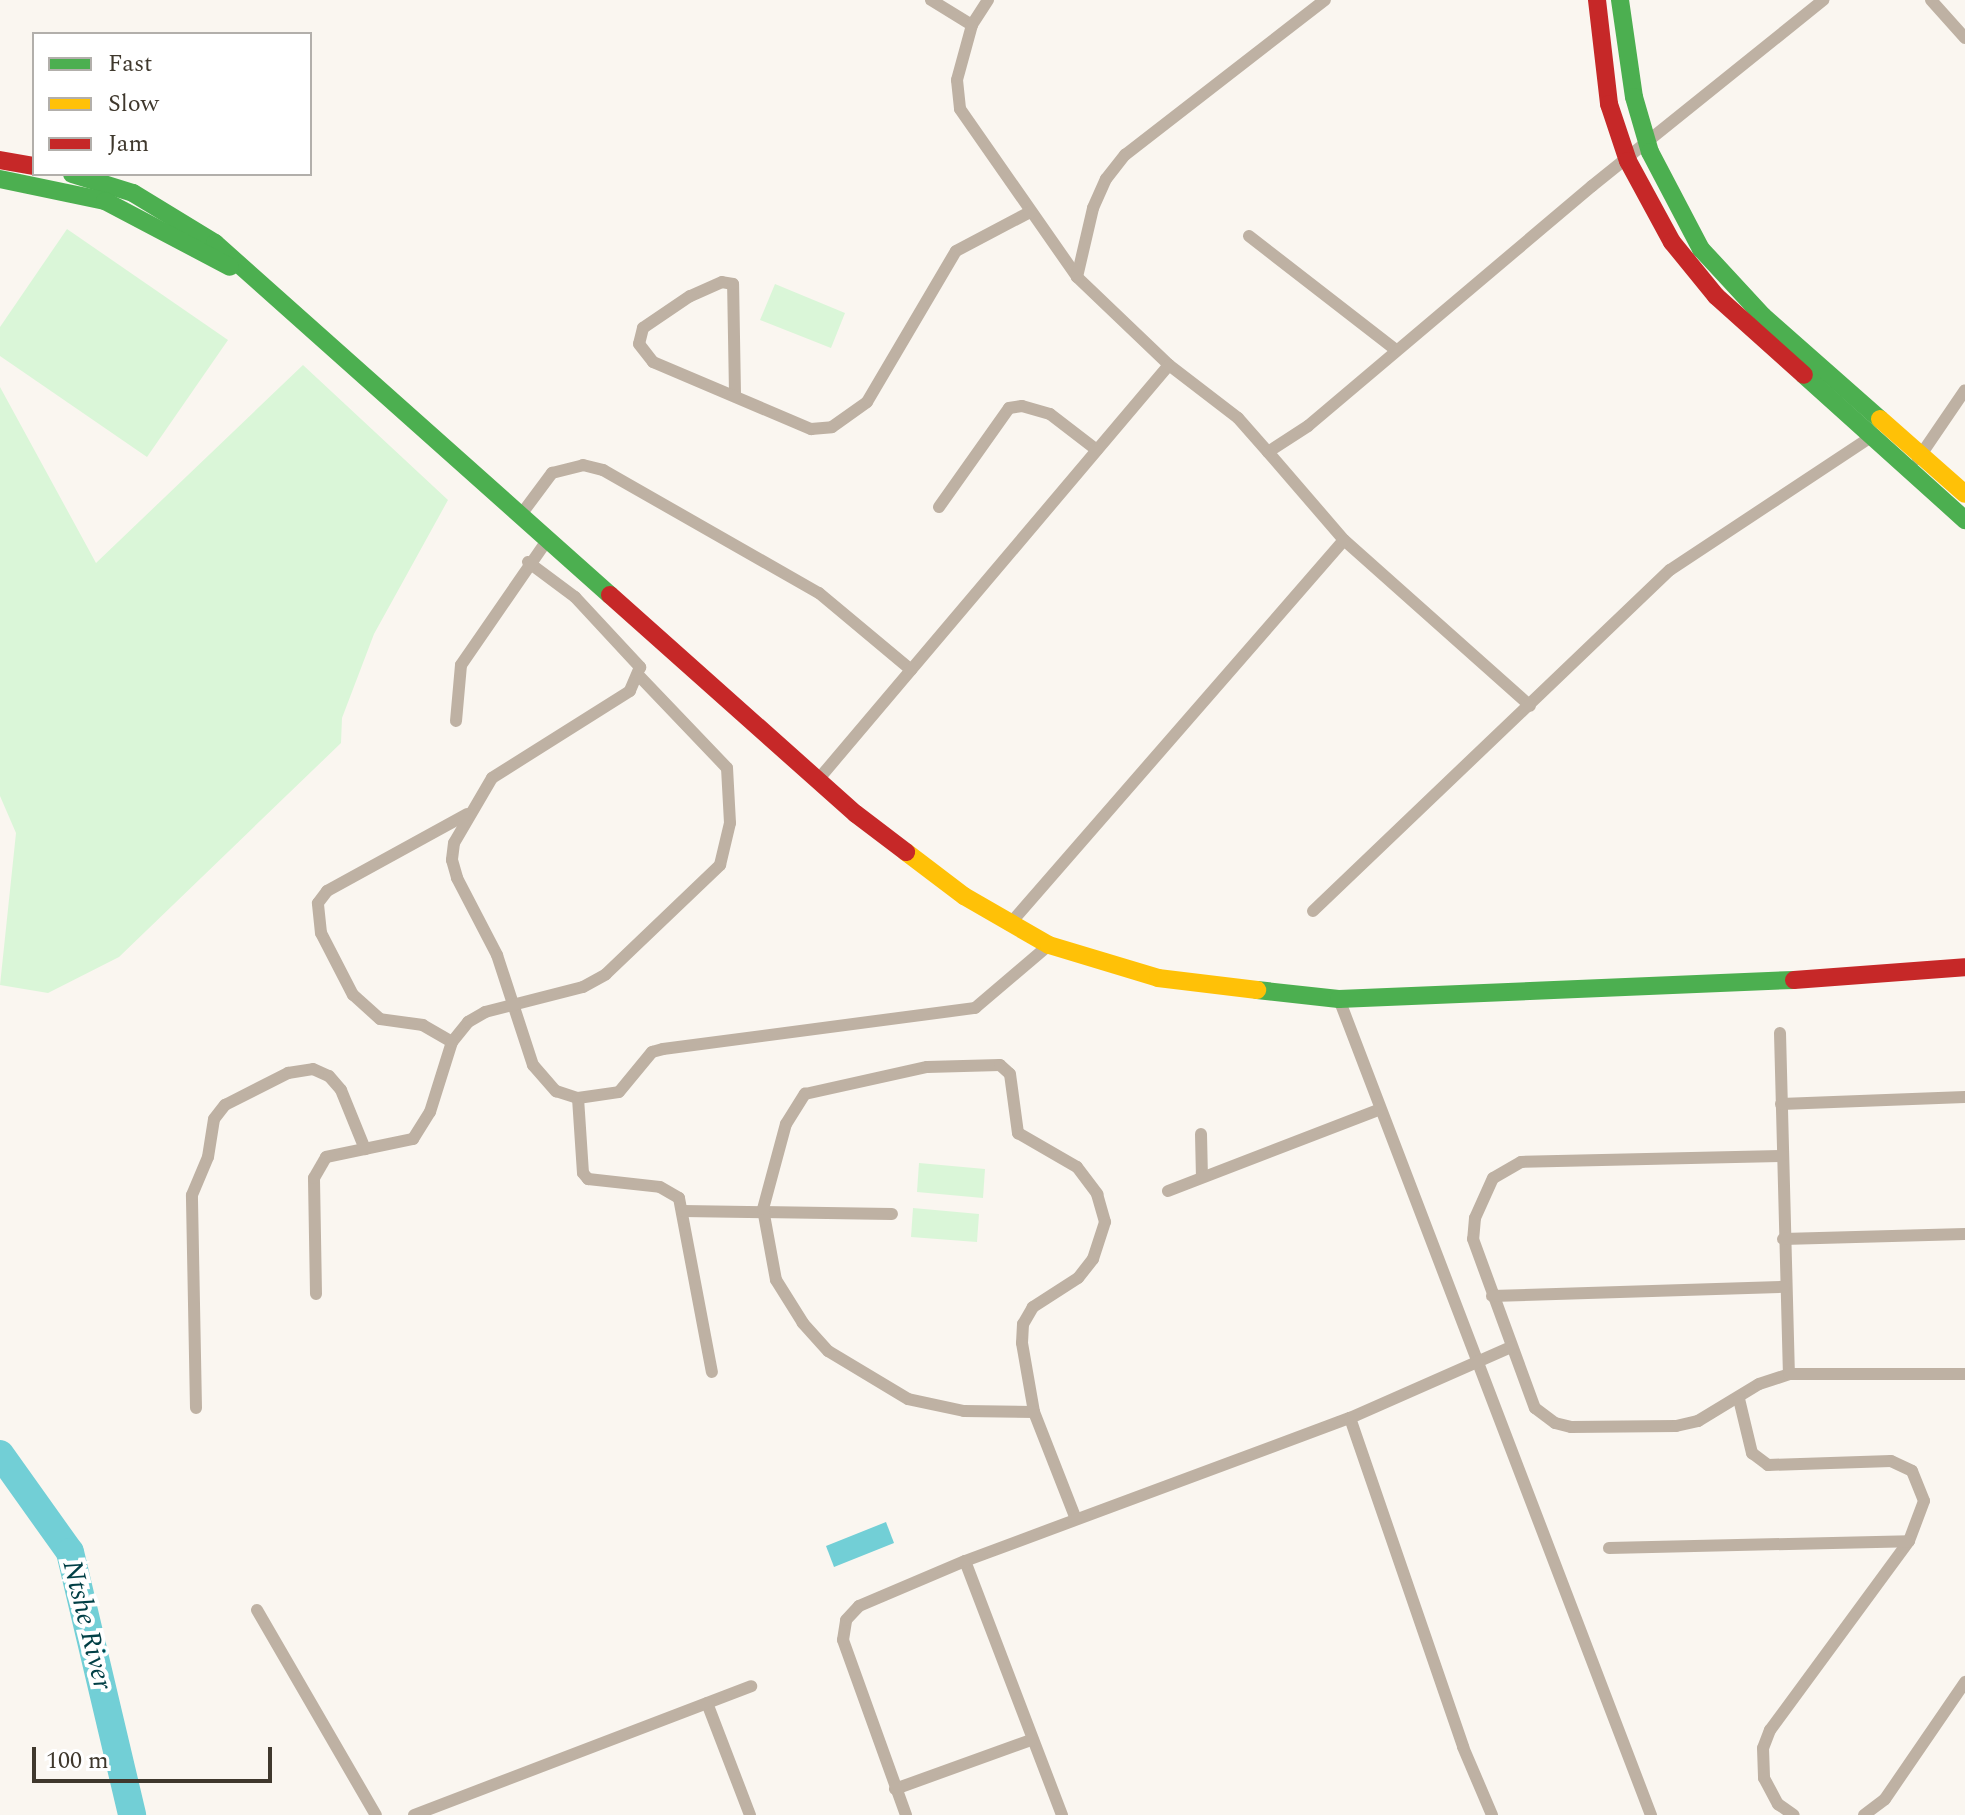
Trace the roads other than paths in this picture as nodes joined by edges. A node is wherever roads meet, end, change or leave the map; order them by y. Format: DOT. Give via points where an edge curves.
graph roads {
  1 [pos="931,0"];
  2 [pos="988,0"];
  3 [pos="1325,0"];
  4 [pos="1597,0"];
  5 [pos="1620,0"];
  6 [pos="1823,0"];
  7 [pos="1931,0"];
  8 [pos="972,25"];
  9 [pos="1965,38"];
  10 [pos="1648,145"];
  11 [pos="0,160"];
  12 [pos="1628,161"];
  13 [pos="32,166"];
  14 [pos="78,176"];
  15 [pos="0,179"];
  16 [pos="1030,212"];
  17 [pos="1249,236"];
  18 [pos="1077,277"];
  19 [pos="267,289"];
  20 [pos="1396,350"];
  21 [pos="1169,365"];
  22 [pos="1965,390"];
  23 [pos="735,394"];
  24 [pos="1874,435"];
  25 [pos="1097,450"];
  26 [pos="1268,452"];
  27 [pos="1917,460"];
  28 [pos="1965,494"];
  29 [pos="939,507"];
  30 [pos="520,516"];
  31 [pos="1965,520"];
  32 [pos="548,539"];
  33 [pos="1344,540"];
  34 [pos="528,562"];
  35 [pos="911,670"];
  36 [pos="639,676"];
  37 [pos="1530,706"];
  38 [pos="456,721"];
  39 [pos="817,781"];
  40 [pos="467,814"];
  41 [pos="1313,911"];
  42 [pos="1009,925"];
  43 [pos="1049,945"];
  44 [pos="1965,967"];
  45 [pos="1339,999"];
  46 [pos="517,1005"];
  47 [pos="1780,1033"];
  48 [pos="452,1042"];
  49 [pos="1965,1097"];
  50 [pos="578,1098"];
  51 [pos="1781,1104"];
  52 [pos="1380,1109"];
  53 [pos="1201,1134"];
  54 [pos="365,1149"];
  55 [pos="1782,1156"];
  56 [pos="1202,1177"];
  57 [pos="1168,1191"];
  58 [pos="763,1209"];
  59 [pos="683,1211"];
  60 [pos="892,1214"];
  61 [pos="1965,1234"];
  62 [pos="1783,1239"];
  63 [pos="1784,1287"];
  64 [pos="316,1294"];
  65 [pos="1492,1296"];
  66 [pos="1511,1347"];
  67 [pos="1476,1361"];
  68 [pos="712,1372"];
  69 [pos="1789,1374"];
  70 [pos="1965,1374"];
  71 [pos="1739,1399"];
  72 [pos="196,1408"];
  73 [pos="1034,1412"];
  74 [pos="1350,1418"];
  75 [pos="1076,1519"];
  76 [pos="1909,1541"];
  77 [pos="1609,1548"];
  78 [pos="965,1561"];
  79 [pos="257,1610"];
  80 [pos="1965,1682"];
  81 [pos="751,1686"];
  82 [pos="707,1703"];
  83 [pos="1031,1740"];
  84 [pos="895,1789"];
  85 [pos="376,1815"];
  86 [pos="414,1815"];
  87 [pos="750,1815"];
  88 [pos="906,1815"];
  89 [pos="1062,1815"];
  90 [pos="1492,1815"];
  91 [pos="1651,1815"];
  92 [pos="1794,1815"];
  93 [pos="1864,1815"];
  1 -- 8 [label="street"];
  2 -- 8 [label="street"];
  3 -- 18 [label="street" via="1125,155 1093,208"];
  4 -- 12 [label="street" via="1609,104"];
  5 -- 10 [label="street" via="1634,97"];
  6 -- 10 [label="street"];
  7 -- 9 [label="street"];
  8 -- 16 [label="street" via="957,80 960,109"];
  10 -- 12 [label="street"];
  10 -- 27 [label="street" via="1682,219 1732,284"];
  11 -- 13 [label="street"];
  12 -- 20 [label="street"];
  12 -- 24 [label="street" via="1672,242 1716,296"];
  14 -- 19 [label="street" via="133,193 189,223"];
  15 -- 19 [label="street" via="105,201"];
  16 -- 18 [label="street"];
  16 -- 23 [label="street" via="956,251 867,402 845,422 811,429"];
  17 -- 20 [label="street"];
  18 -- 21 [label="street"];
  19 -- 30 [label="street"];
  20 -- 26 [label="street" via="1308,426"];
  21 -- 25 [label="street"];
  21 -- 26 [label="street" via="1238,418"];
  22 -- 27 [label="street"];
  23 -- 23 [label="street" via="653,362 639,344 643,328 690,296 722,282 733,284"];
  24 -- 27 [label="street"];
  24 -- 37 [label="street" via="1670,570"];
  25 -- 29 [label="street" via="1050,414 1009,408"];
  25 -- 35 [label="street"];
  26 -- 33 [label="street"];
  27 -- 28 [label="street"];
  27 -- 31 [label="street"];
  30 -- 32 [label="street"];
  30 -- 35 [label="street" via="552,473 583,465 603,470 819,593"];
  32 -- 34 [label="street"];
  32 -- 39 [label="street"];
  33 -- 37 [label="street"];
  33 -- 42 [label="street"];
  34 -- 36 [label="street" via="618,639 637,659"];
  34 -- 38 [label="street" via="461,665"];
  35 -- 39 [label="street"];
  36 -- 40 [label="street" via="630,691 492,778"];
  36 -- 46 [label="street" via="727,768 726,852 720,865 606,974 583,987"];
  37 -- 41 [label="street"];
  39 -- 42 [label="street" via="931,872"];
  40 -- 46 [label="street" via="452,860"];
  40 -- 48 [label="street" via="327,891 318,903 321,933 353,995 380,1019 423,1025"];
  42 -- 43 [label="street"];
  43 -- 45 [label="street" via="1158,978"];
  43 -- 50 [label="street" via="975,1008 663,1049 652,1052 619,1092"];
  44 -- 45 [label="street" via="1712,986"];
  45 -- 52 [label="street"];
  46 -- 48 [label="street" via="485,1012 468,1022"];
  46 -- 50 [label="street" via="538,1072 556,1091"];
  47 -- 51 [label="street"];
  48 -- 54 [label="street" via="430,1112 413,1139 387,1149"];
  49 -- 51 [label="street"];
  50 -- 59 [label="street" via="583,1173 588,1179 671,1190"];
  51 -- 55 [label="street"];
  52 -- 56 [label="street"];
  52 -- 67 [label="street"];
  53 -- 56 [label="street"];
  54 -- 64 [label="street" via="326,1157 314,1178"];
  54 -- 72 [label="street" via="341,1090 313,1069 288,1073 225,1105 214,1119 208,1157 192,1195"];
  55 -- 62 [label="street"];
  55 -- 65 [label="street" via="1510,1165 1493,1178 1475,1218 1473,1239"];
  56 -- 57 [label="street"];
  58 -- 59 [label="street"];
  58 -- 60 [label="street"];
  58 -- 73 [label="street" via="776,1280 828,1351 908,1399 964,1411"];
  58 -- 73 [label="street" via="786,1124 805,1094 927,1067 1000,1065 1010,1074 1018,1133 1077,1167 1097,1194 1105,1222 1085,1269 1033,1307 1023,1324"];
  59 -- 68 [label="street"];
  61 -- 62 [label="street"];
  62 -- 63 [label="street"];
  63 -- 65 [label="street"];
  63 -- 69 [label="street"];
  65 -- 66 [label="street"];
  66 -- 67 [label="street"];
  66 -- 71 [label="street" via="1535,1408 1563,1425 1676,1426"];
  67 -- 74 [label="street"];
  67 -- 91 [label="street"];
  69 -- 70 [label="street"];
  69 -- 71 [label="street" via="1759,1384"];
  71 -- 76 [label="street" via="1752,1453 1768,1465 1891,1461 1912,1471 1924,1501"];
  73 -- 75 [label="street"];
  74 -- 75 [label="street"];
  74 -- 90 [label="street" via="1463,1747"];
  75 -- 78 [label="street"];
  76 -- 77 [label="street"];
  76 -- 92 [label="street" via="1770,1730 1763,1748 1764,1778 1778,1804"];
  78 -- 83 [label="street"];
  78 -- 84 [label="street" via="859,1606 846,1620 843,1640"];
  79 -- 85 [label="street"];
  80 -- 93 [label="street" via="1885,1799"];
  81 -- 82 [label="street"];
  82 -- 86 [label="street"];
  82 -- 87 [label="street"];
  83 -- 84 [label="street"];
  83 -- 89 [label="street"];
  84 -- 88 [label="street"];
}
